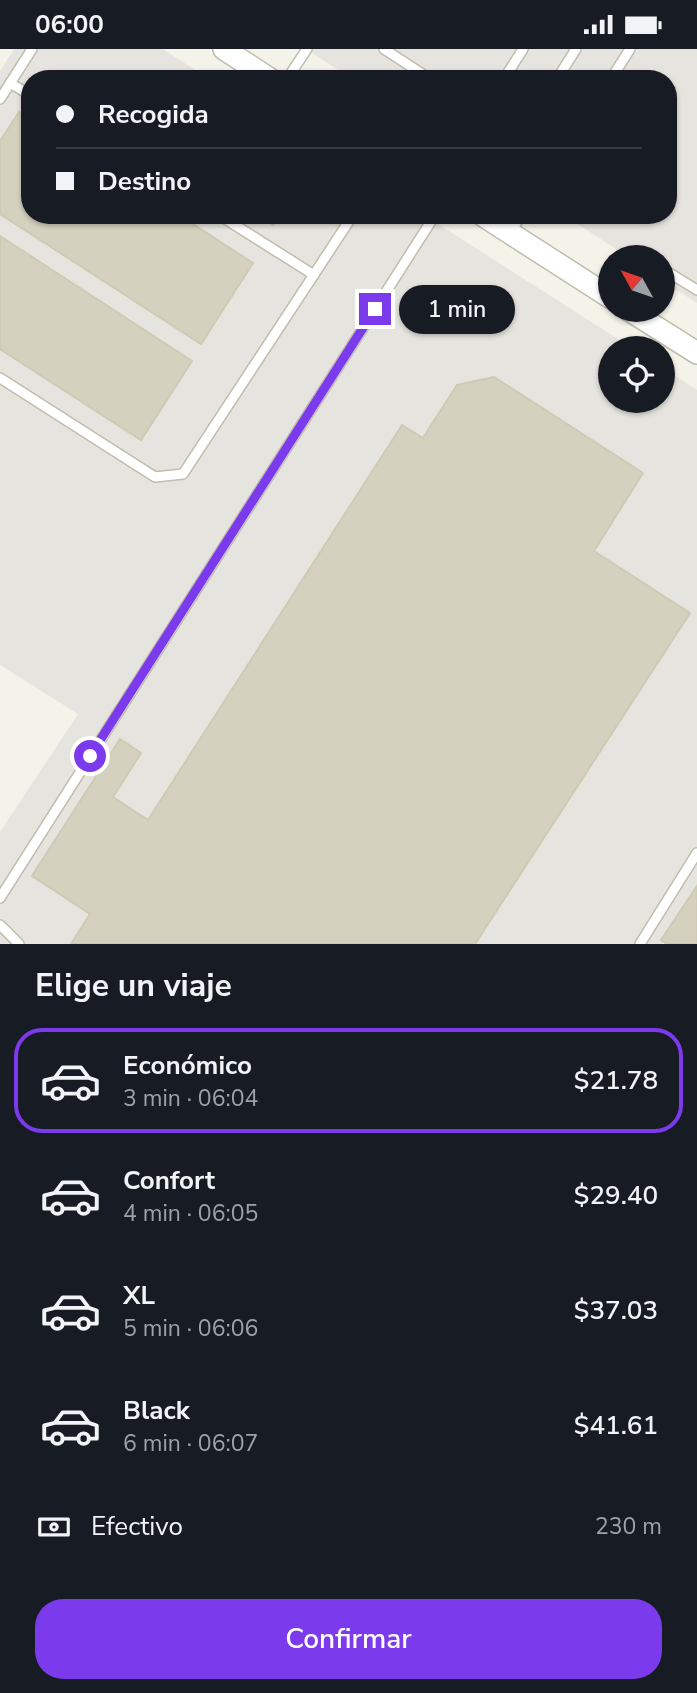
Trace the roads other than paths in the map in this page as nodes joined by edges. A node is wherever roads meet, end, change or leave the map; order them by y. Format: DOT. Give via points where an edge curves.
graph roads {
  1 [pos="33,49"];
  2 [pos="224,49"];
  3 [pos="307,49"];
  4 [pos="384,49"];
  5 [pos="523,49"];
  6 [pos="576,49"];
  7 [pos="630,49"];
  8 [pos="256,70"];
  9 [pos="293,70"];
  10 [pos="416,70"];
  11 [pos="510,70"];
  12 [pos="563,70"];
  13 [pos="617,70"];
  14 [pos="10,83"];
  15 [pos="21,90"];
  16 [pos="0,99"];
  17 [pos="233,224"];
  18 [pos="347,224"];
  19 [pos="429,224"];
  20 [pos="516,224"];
  21 [pos="314,275"];
  22 [pos="676,277"];
  23 [pos="598,283"];
  24 [pos="697,290"];
  25 [pos="648,322"];
  26 [pos="697,353"];
  27 [pos="0,378"];
  28 [pos="697,853"];
  29 [pos="0,898"];
  30 [pos="0,925"];
  31 [pos="19,944"];
  32 [pos="640,944"];
  1 -- 14 [label="lane"];
  2 -- 8 [label="street"];
  3 -- 9 [label="lane"];
  4 -- 10 [label="lane"];
  5 -- 11 [label="lane"];
  6 -- 12 [label="lane"];
  7 -- 13 [label="lane"];
  14 -- 15 [label="lane"];
  14 -- 16 [label="lane"];
  17 -- 21 [label="lane"];
  18 -- 21 [label="lane"];
  19 -- 29 [label="lane"];
  20 -- 23 [label="street"];
  21 -- 27 [label="lane" via="183,474 155,477"];
  22 -- 24 [label="lane"];
  25 -- 26 [label="street"];
  28 -- 32 [label="lane"];
  30 -- 31 [label="lane"];
}
